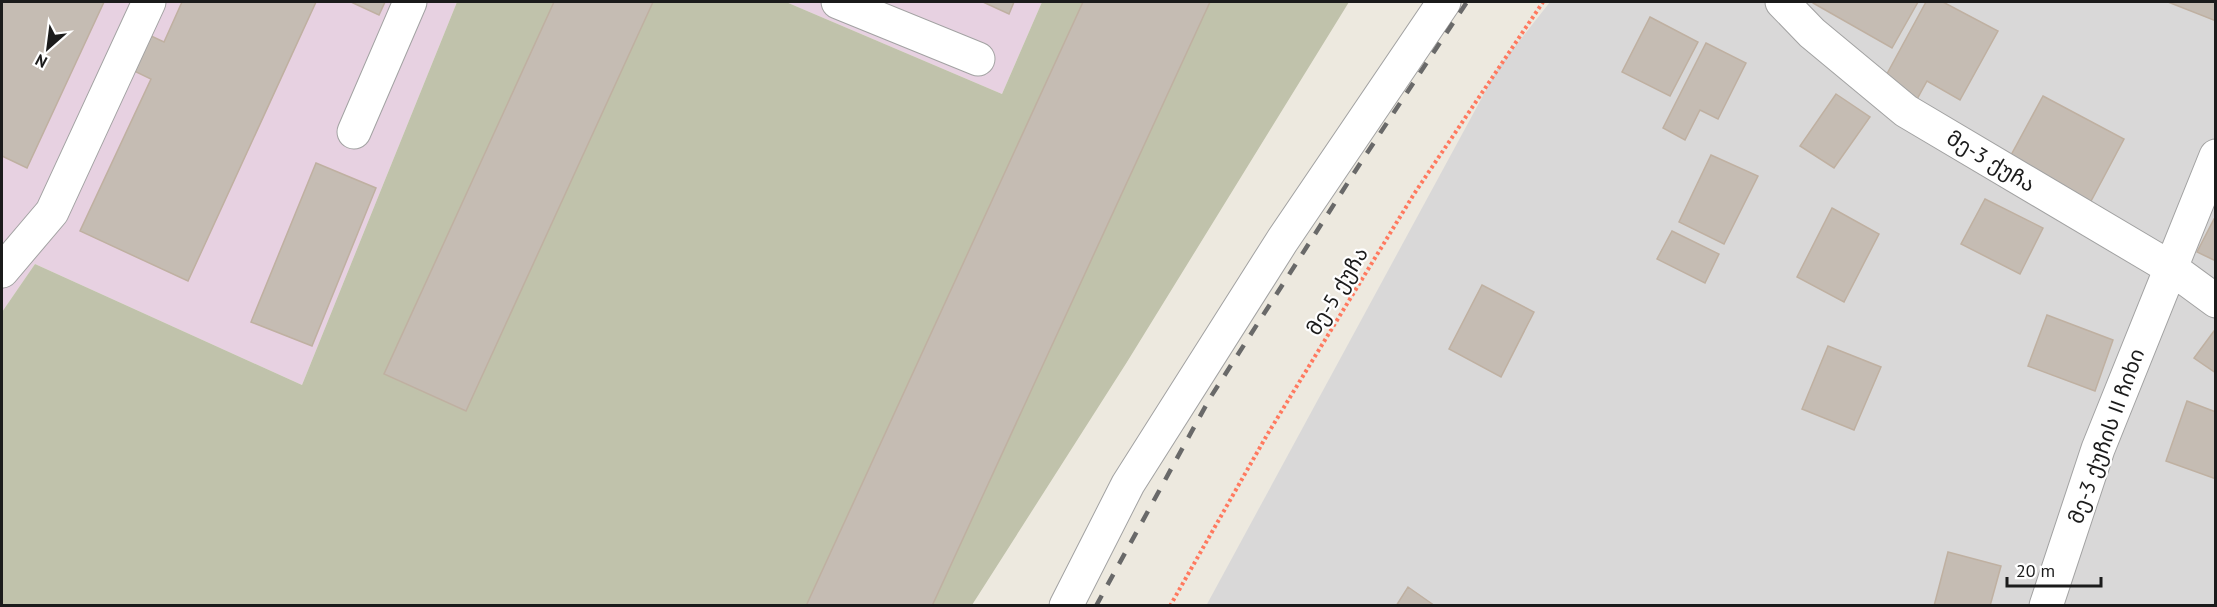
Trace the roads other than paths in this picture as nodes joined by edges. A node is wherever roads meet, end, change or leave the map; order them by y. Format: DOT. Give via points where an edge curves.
graph roads {
  1 [pos="149,2"];
  2 [pos="410,2"];
  3 [pos="838,2"];
  4 [pos="1444,2"];
  5 [pos="1782,2"];
  6 [pos="978,59"];
  7 [pos="354,132"];
  8 [pos="2216,156"];
  9 [pos="2171,268"];
  10 [pos="2,271"];
  11 [pos="2216,301"];
  12 [pos="1066,606"];
  13 [pos="2046,606"];
  1 -- 10 [label="street" via="52,212"];
  2 -- 7 [label="street"];
  3 -- 6 [label="street"];
  4 -- 12 [label="street" via="1282,241 1128,484"];
  5 -- 9 [label="street, მე-3 ქუჩა" via="1812,33 1906,111"];
  8 -- 9 [label="street, მე-3 ქუჩის II ჩიხი"];
  9 -- 11 [label="street, მე-3 ქუჩა"];
  9 -- 13 [label="street, მე-3 ქუჩის II ჩიხი" via="2098,449"];
}
